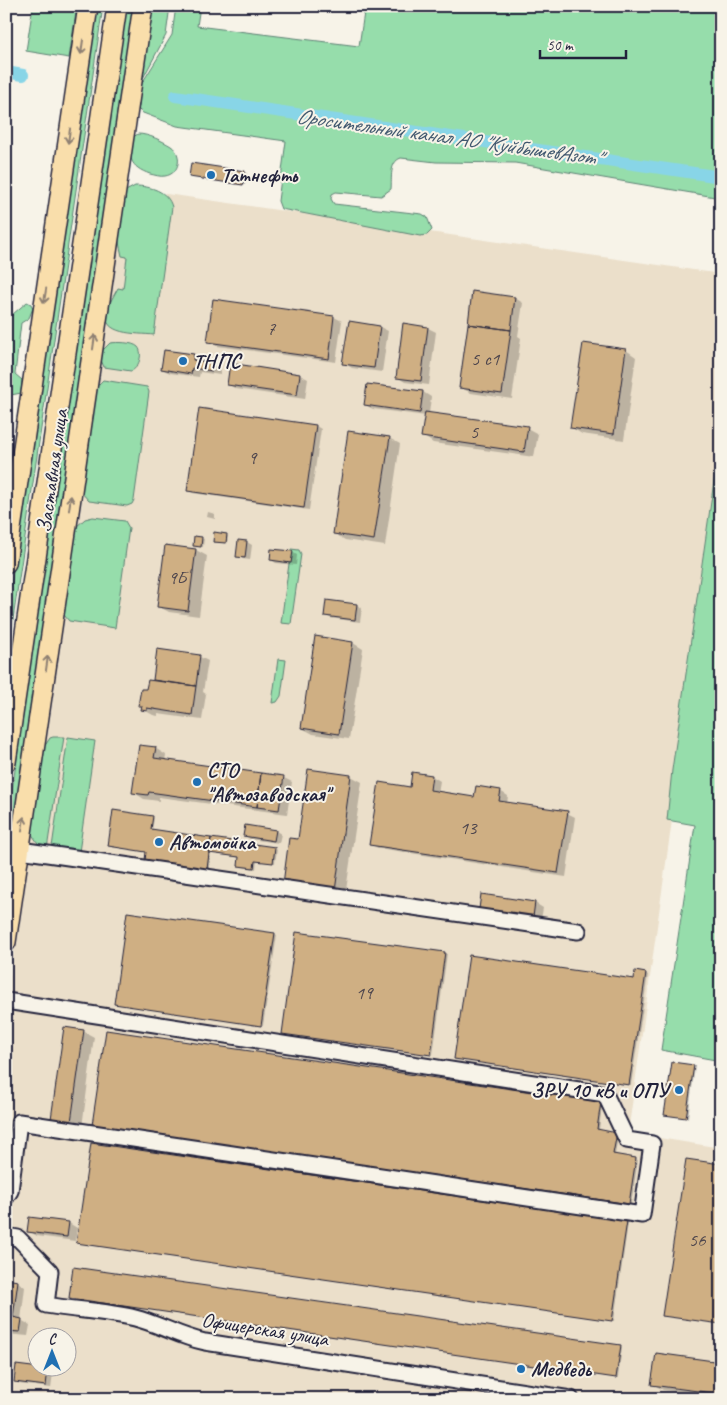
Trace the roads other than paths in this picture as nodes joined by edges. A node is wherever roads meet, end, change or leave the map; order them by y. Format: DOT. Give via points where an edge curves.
graph roads {
  1 [pos="88,6"];
  2 [pos="116,6"];
  3 [pos="143,6"];
  4 [pos="76,87"];
  5 [pos="104,90"];
  6 [pos="6,562"];
  7 [pos="6,762"];
  8 [pos="20,850"];
  9 [pos="578,931"];
  10 [pos="6,942"];
  11 [pos="6,1001"];
  12 [pos="6,1197"];
  13 [pos="6,1236"];
  14 [pos="571,1399"];
  1 -- 4 [label="main road, Заставная улица, one-way"];
  2 -- 5 [label="main road, Заставная улица"];
  8 -- 3 [label="main road, Заставная улица, one-way"];
  4 -- 5 [label="main road"];
  4 -- 6 [label="main road, Заставная улица, one-way"];
  5 -- 7 [label="main road, Заставная улица"];
  8 -- 9 [label="street"];
  8 -- 10 [label="main road, Заставная улица"];
  11 -- 12 [label="street" via="605,1094 627,1140 652,1144 642,1215 19,1122 10,1191"];
  13 -- 14 [label="street, Офицерская улица" via="18,1238 50,1271 46,1306 134,1318 188,1339"];
}
